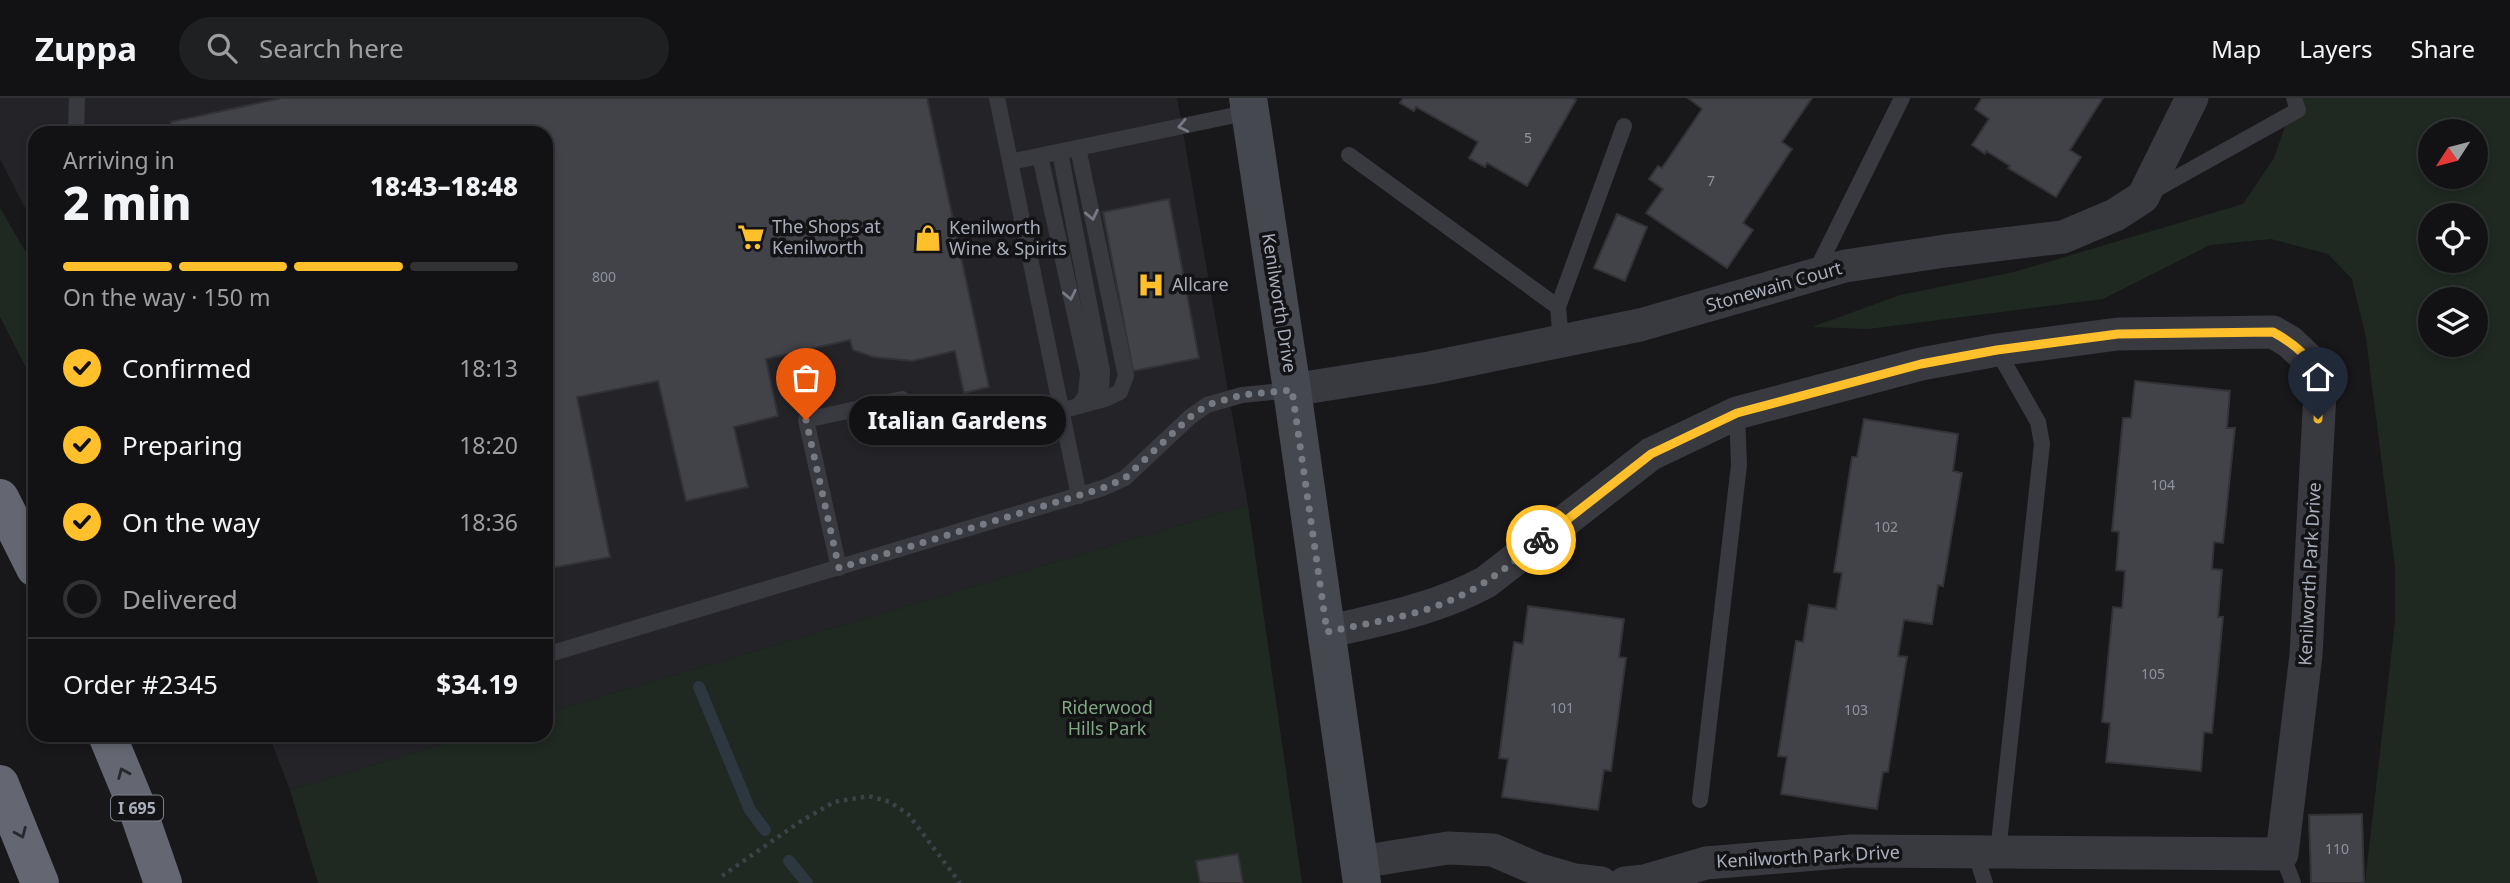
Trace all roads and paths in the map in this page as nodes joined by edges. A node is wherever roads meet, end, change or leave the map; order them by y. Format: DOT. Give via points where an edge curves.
graph roads {
  1 [pos="77,98"];
  2 [pos="997,98"];
  3 [pos="1902,98"];
  4 [pos="2192,98"];
  5 [pos="2294,98"];
  6 [pos="1249,105"];
  7 [pos="76,126"];
  8 [pos="1624,126"];
  9 [pos="1078,149"];
  10 [pos="1060,152"];
  11 [pos="1349,155"];
  12 [pos="1040,156"];
  13 [pos="1010,162"];
  14 [pos="2143,197"];
  15 [pos="1814,275"];
  16 [pos="1558,307"];
  17 [pos="1560,341"];
  18 [pos="1997,350"];
  19 [pos="1292,390"];
  20 [pos="902,399"];
  21 [pos="1096,401"];
  22 [pos="1079,406"];
  23 [pos="1060,411"];
  24 [pos="1737,413"];
  25 [pos="1079,496"];
  26 [pos="0,498"];
  27 [pos="28,554"];
  28 [pos="839,568"];
  29 [pos="1327,632"];
  30 [pos="553,653"];
  31 [pos="110,742"];
  32 [pos="0,784"];
  33 [pos="1700,800"];
  34 [pos="1987,852"];
  35 [pos="2288,868"];
  36 [pos="1361,873"];
  37 [pos="722,876"];
  38 [pos="40,883"];
  39 [pos="163,883"];
  40 [pos="960,883"];
  41 [pos="1601,883"];
  42 [pos="1625,883"];
  43 [pos="1985,883"];
  1 -- 7 [label="lane"];
  2 -- 13 [label="lane"];
  3 -- 15 [label="lane"];
  4 -- 14 [label="street"];
  5 -- 14 [label="lane" via="2298,110"];
  6 -- 9 [label="lane, one-way"];
  6 -- 19 [label="street, Kenilworth Drive"];
  8 -- 16 [label="lane"];
  9 -- 10 [label="lane"];
  9 -- 21 [label="lane, one-way" via="1126,376 1120,392"];
  10 -- 12 [label="lane"];
  10 -- 21 [label="lane" via="1102,371"];
  11 -- 16 [label="lane"];
  12 -- 13 [label="lane"];
  12 -- 22 [label="lane, one-way" via="1088,373 1086,395"];
  13 -- 23 [label="lane"];
  14 -- 15 [label="street, Stonewain Court" via="2115,215 2063,237 1845,266"];
  15 -- 17 [label="street, Stonewain Court" via="1640,325"];
  16 -- 17 [label="lane"];
  17 -- 19 [label="street, Stonewain Court"];
  18 -- 24 [label="street, Kenilworth Park Drive" via="1921,364"];
  18 -- 34 [label="lane" via="2038,422 2042,444"];
  18 -- 35 [label="street, Kenilworth Park Drive" via="2118,334 2273,332 2312,363 2320,393 2306,654"];
  19 -- 25 [label="lane" via="1242,395 1207,405 1125,478"];
  19 -- 29 [label="street, Kenilworth Drive"];
  20 -- 28 [label="lane" via="806,420"];
  21 -- 22 [label="lane"];
  22 -- 23 [label="lane"];
  23 -- 25 [label="lane"];
  24 -- 29 [label="street, Kenilworth Park Drive" via="1651,454 1508,566 1459,597"];
  24 -- 33 [label="lane" via="1739,465"];
  25 -- 28 [label="lane"];
  26 -- 27 [label="highway"];
  28 -- 30 [label="lane"];
  29 -- 36 [label="street, Kenilworth Drive"];
  39 -- 31 [label="highway, I 695, one-way"];
  32 -- 38 [label="highway, one-way"];
  34 -- 35 [label="street, Kenilworth Park Drive"];
  34 -- 42 [label="street, Kenilworth Park Drive" via="1852,851 1719,862"];
  34 -- 43 [label="lane"];
  36 -- 41 [label="street" via="1448,848 1493,850 1550,873"];
  37 -- 40 [label="path" via="834,802 869,796 908,814"];
}
